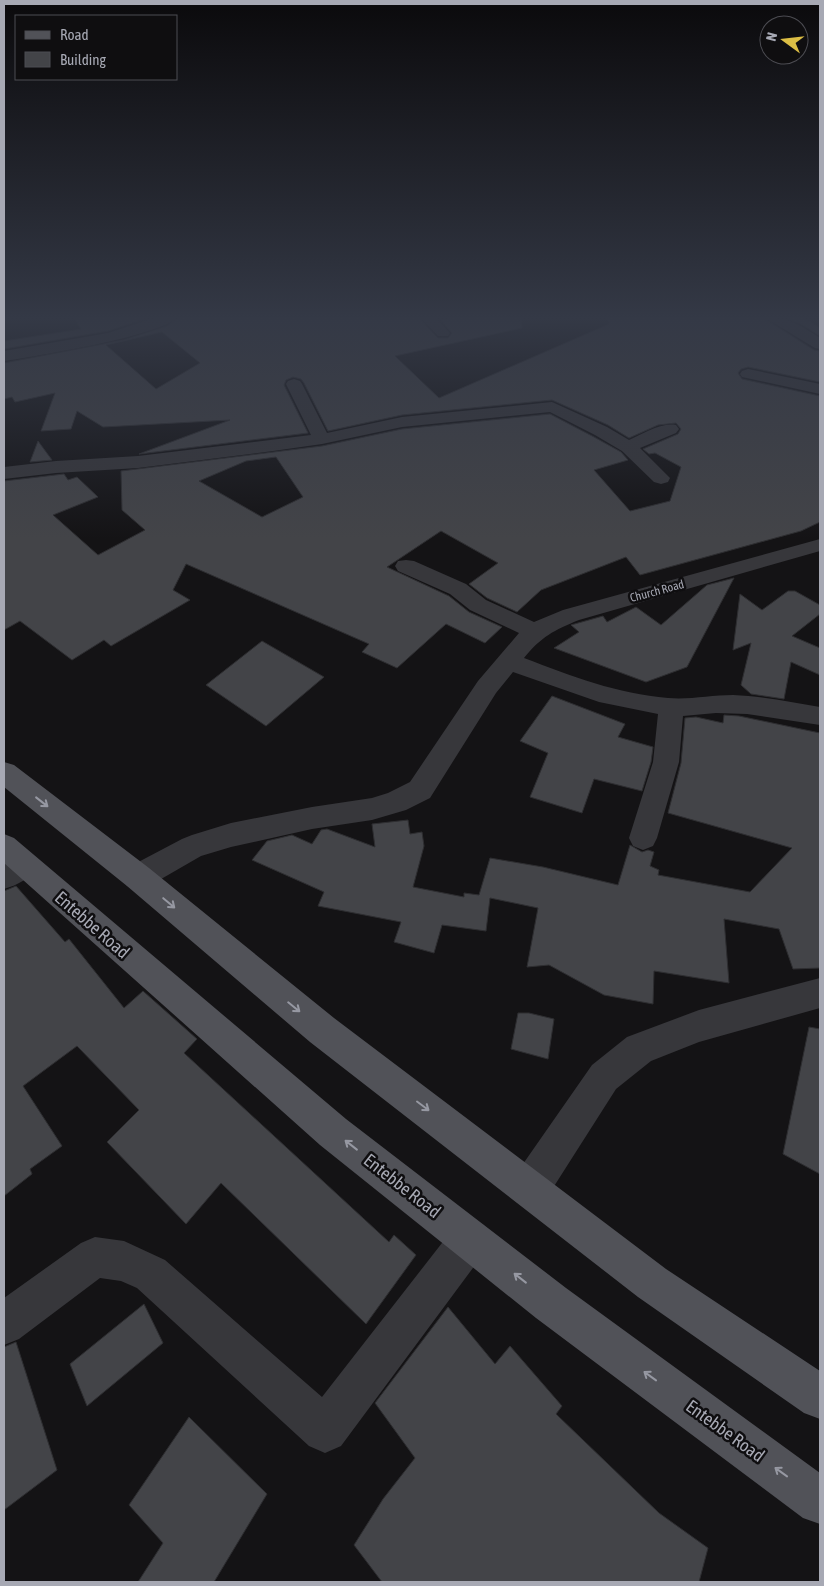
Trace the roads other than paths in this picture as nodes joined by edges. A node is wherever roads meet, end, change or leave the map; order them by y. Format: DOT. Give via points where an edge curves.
graph roads {
  1 [pos="298,391"];
  2 [pos="670,429"];
  3 [pos="322,439"];
  4 [pos="628,447"];
  5 [pos="4,473"];
  6 [pos="662,478"];
  7 [pos="820,545"];
  8 [pos="406,566"];
  9 [pos="536,632"];
  10 [pos="508,661"];
  11 [pos="670,707"];
  12 [pos="820,716"];
  13 [pos="4,772"];
  14 [pos="643,838"];
  15 [pos="10,863"];
  16 [pos="138,877"];
  17 [pos="820,993"];
  18 [pos="530,1188"];
  19 [pos="470,1239"];
  20 [pos="4,1324"];
  21 [pos="820,1397"];
  22 [pos="820,1501"];
  1 -- 3 [label="street"];
  2 -- 4 [label="street"];
  3 -- 4 [label="street" via="402,422 552,407"];
  3 -- 5 [label="street" via="138,462"];
  4 -- 6 [label="street"];
  7 -- 9 [label="street, Church Road" via="571,615"];
  8 -- 9 [label="street" via="458,589 478,604"];
  9 -- 10 [label="street, Church Road"];
  10 -- 11 [label="street" via="616,697"];
  10 -- 16 [label="street, Church Road" via="487,687 420,790 372,809 231,835 192,847"];
  11 -- 12 [label="street" via="751,705"];
  11 -- 14 [label="street" via="666,762"];
  13 -- 16 [label="main road, one-way"];
  19 -- 15 [label="main road, Entebbe Road, one-way" via="333,1132"];
  16 -- 18 [label="main road, one-way" via="322,1030"];
  17 -- 18 [label="street" via="699,1026 639,1049 604,1077"];
  18 -- 21 [label="main road" via="652,1283"];
  19 -- 20 [label="street" via="325,1430 151,1274 124,1261 95,1257"];
  22 -- 19 [label="main road, Entebbe Road, one-way"];
}
